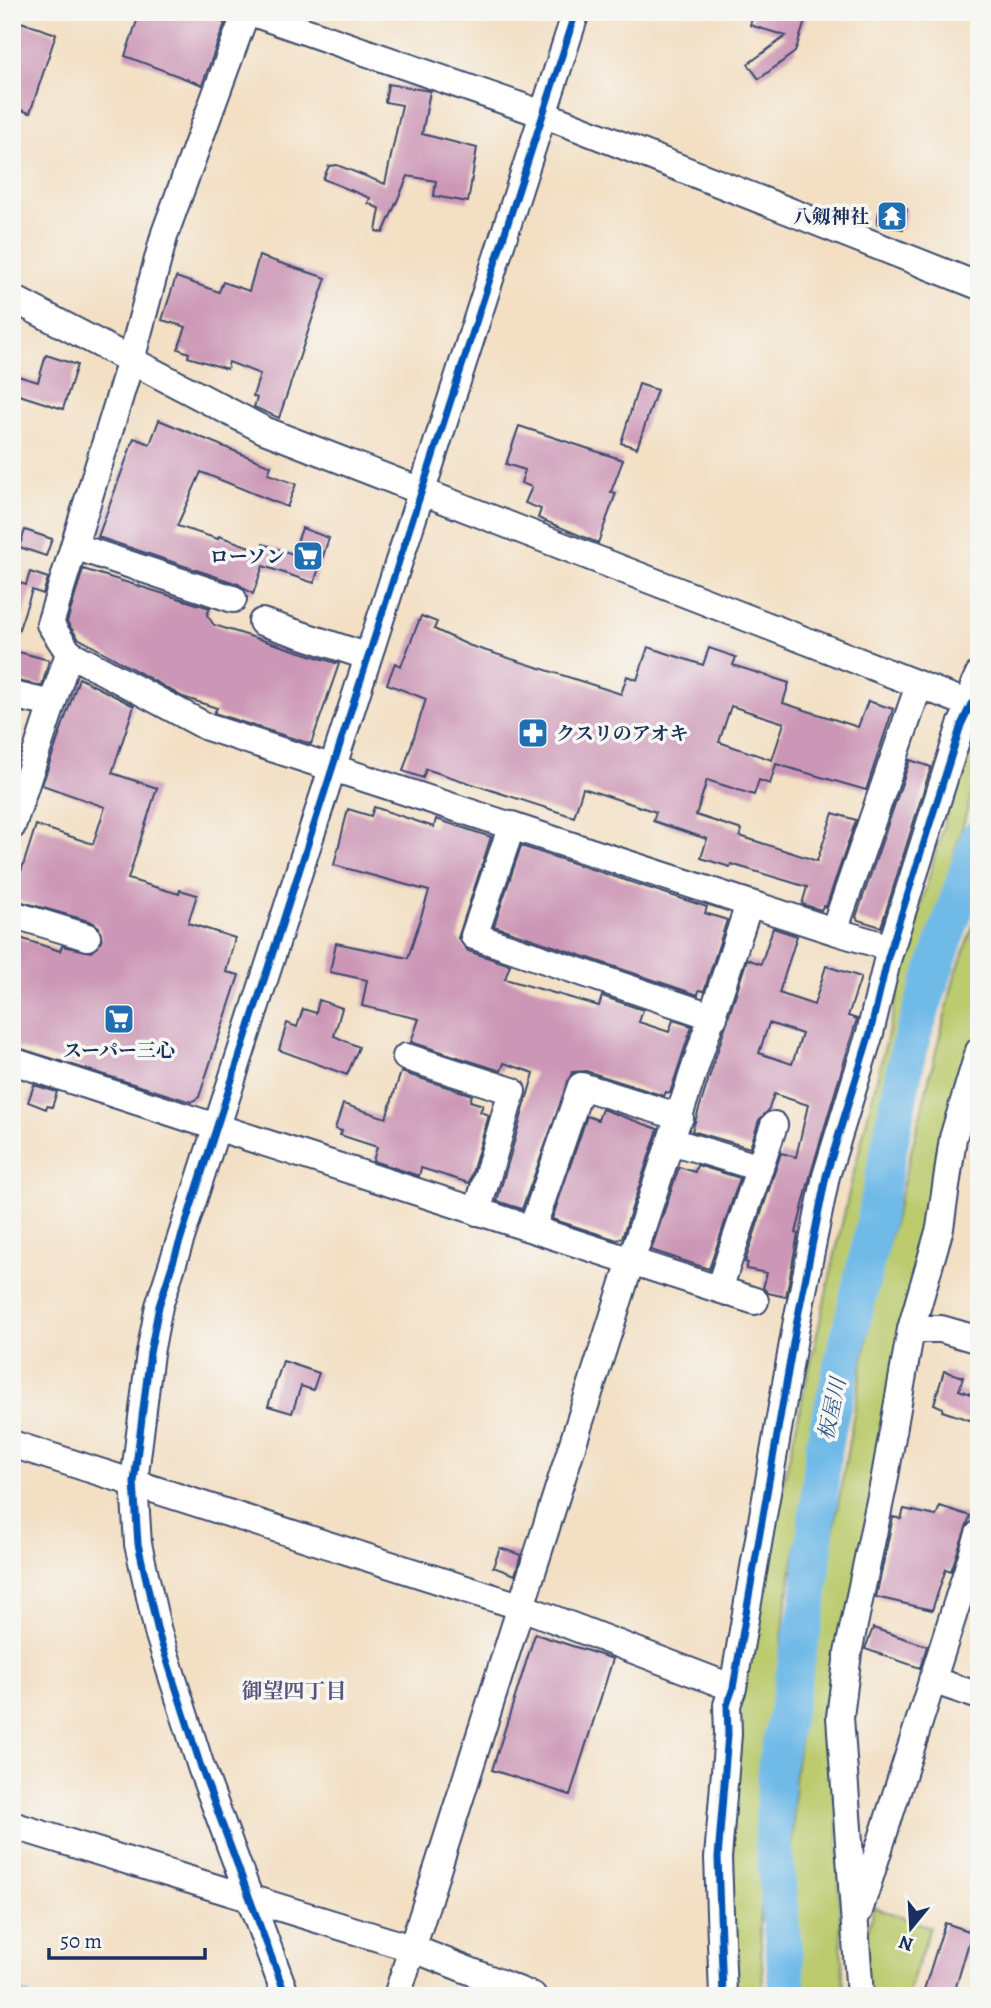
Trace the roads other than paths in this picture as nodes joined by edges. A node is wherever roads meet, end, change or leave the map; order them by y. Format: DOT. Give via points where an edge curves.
graph roads {
  1 [pos="248,12"];
  2 [pos="576,12"];
  3 [pos="543,114"];
  4 [pos="979,286"];
  5 [pos="12,298"];
  6 [pos="131,360"];
  7 [pos="420,493"];
  8 [pos="74,546"];
  9 [pos="233,599"];
  10 [pos="262,622"];
  11 [pos="69,653"];
  12 [pos="366,656"];
  13 [pos="917,691"];
  14 [pos="12,695"];
  15 [pos="976,696"];
  16 [pos="52,704"];
  17 [pos="331,767"];
  18 [pos="19,784"];
  19 [pos="512,825"];
  20 [pos="12,826"];
  21 [pos="749,904"];
  22 [pos="12,914"];
  23 [pos="834,931"];
  24 [pos="87,937"];
  25 [pos="891,948"];
  26 [pos="714,1017"];
  27 [pos="979,1051"];
  28 [pos="407,1057"];
  29 [pos="12,1061"];
  30 [pos="774,1125"];
  31 [pos="217,1129"];
  32 [pos="676,1129"];
  33 [pos="760,1168"];
  34 [pos="477,1212"];
  35 [pos="532,1230"];
  36 [pos="631,1261"];
  37 [pos="719,1289"];
  38 [pos="755,1301"];
  39 [pos="911,1329"];
  40 [pos="979,1340"];
  41 [pos="12,1444"];
  42 [pos="134,1482"];
  43 [pos="979,1534"];
  44 [pos="522,1607"];
  45 [pos="932,1680"];
  46 [pos="733,1688"];
  47 [pos="979,1696"];
  48 [pos="12,1825"];
  49 [pos="250,1900"];
  50 [pos="855,1922"];
  51 [pos="414,1949"];
  52 [pos="286,1996"];
  53 [pos="397,1996"];
  54 [pos="533,1996"];
  55 [pos="723,1996"];
  56 [pos="860,1996"];
  1 -- 3 [label="street"];
  1 -- 6 [label="street" via="165,233"];
  2 -- 3 [label="street"];
  3 -- 4 [label="street"];
  3 -- 7 [label="street"];
  5 -- 6 [label="street"];
  6 -- 7 [label="street" via="264,430"];
  6 -- 8 [label="street"];
  7 -- 12 [label="street"];
  7 -- 15 [label="street"];
  8 -- 9 [label="street"];
  8 -- 11 [label="street" via="50,624"];
  10 -- 12 [label="street"];
  11 -- 16 [label="street"];
  11 -- 17 [label="street" via="207,727"];
  12 -- 17 [label="street"];
  13 -- 23 [label="street"];
  14 -- 16 [label="street"];
  15 -- 25 [label="street" via="961,725"];
  16 -- 18 [label="street"];
  17 -- 19 [label="street"];
  17 -- 31 [label="street"];
  18 -- 20 [label="street"];
  19 -- 21 [label="street"];
  19 -- 26 [label="street" via="474,936"];
  21 -- 23 [label="street"];
  21 -- 26 [label="street"];
  22 -- 24 [label="street"];
  23 -- 25 [label="street"];
  25 -- 46 [label="street" via="826,1176"];
  26 -- 32 [label="street"];
  27 -- 39 [label="street" via="953,1138 940,1228"];
  28 -- 34 [label="street" via="512,1091"];
  29 -- 31 [label="street"];
  30 -- 33 [label="street"];
  31 -- 34 [label="street"];
  31 -- 42 [label="street" via="159,1306"];
  32 -- 33 [label="street"];
  32 -- 35 [label="street" via="581,1086"];
  32 -- 36 [label="street"];
  33 -- 37 [label="street"];
  34 -- 35 [label="street"];
  35 -- 36 [label="street"];
  36 -- 37 [label="street"];
  36 -- 44 [label="street"];
  37 -- 38 [label="street"];
  39 -- 40 [label="street" via="940,1329"];
  39 -- 50 [label="street" via="848,1653 840,1717"];
  41 -- 42 [label="street"];
  42 -- 44 [label="street"];
  42 -- 49 [label="street" via="138,1544 158,1632"];
  43 -- 45 [label="street"];
  44 -- 46 [label="street"];
  44 -- 51 [label="street"];
  45 -- 47 [label="street"];
  45 -- 50 [label="street"];
  46 -- 55 [label="street" via="727,1705 729,1734 718,1858"];
  48 -- 49 [label="street"];
  49 -- 51 [label="street"];
  49 -- 52 [label="street"];
  50 -- 56 [label="street"];
  51 -- 53 [label="street"];
  51 -- 54 [label="street"];
}
